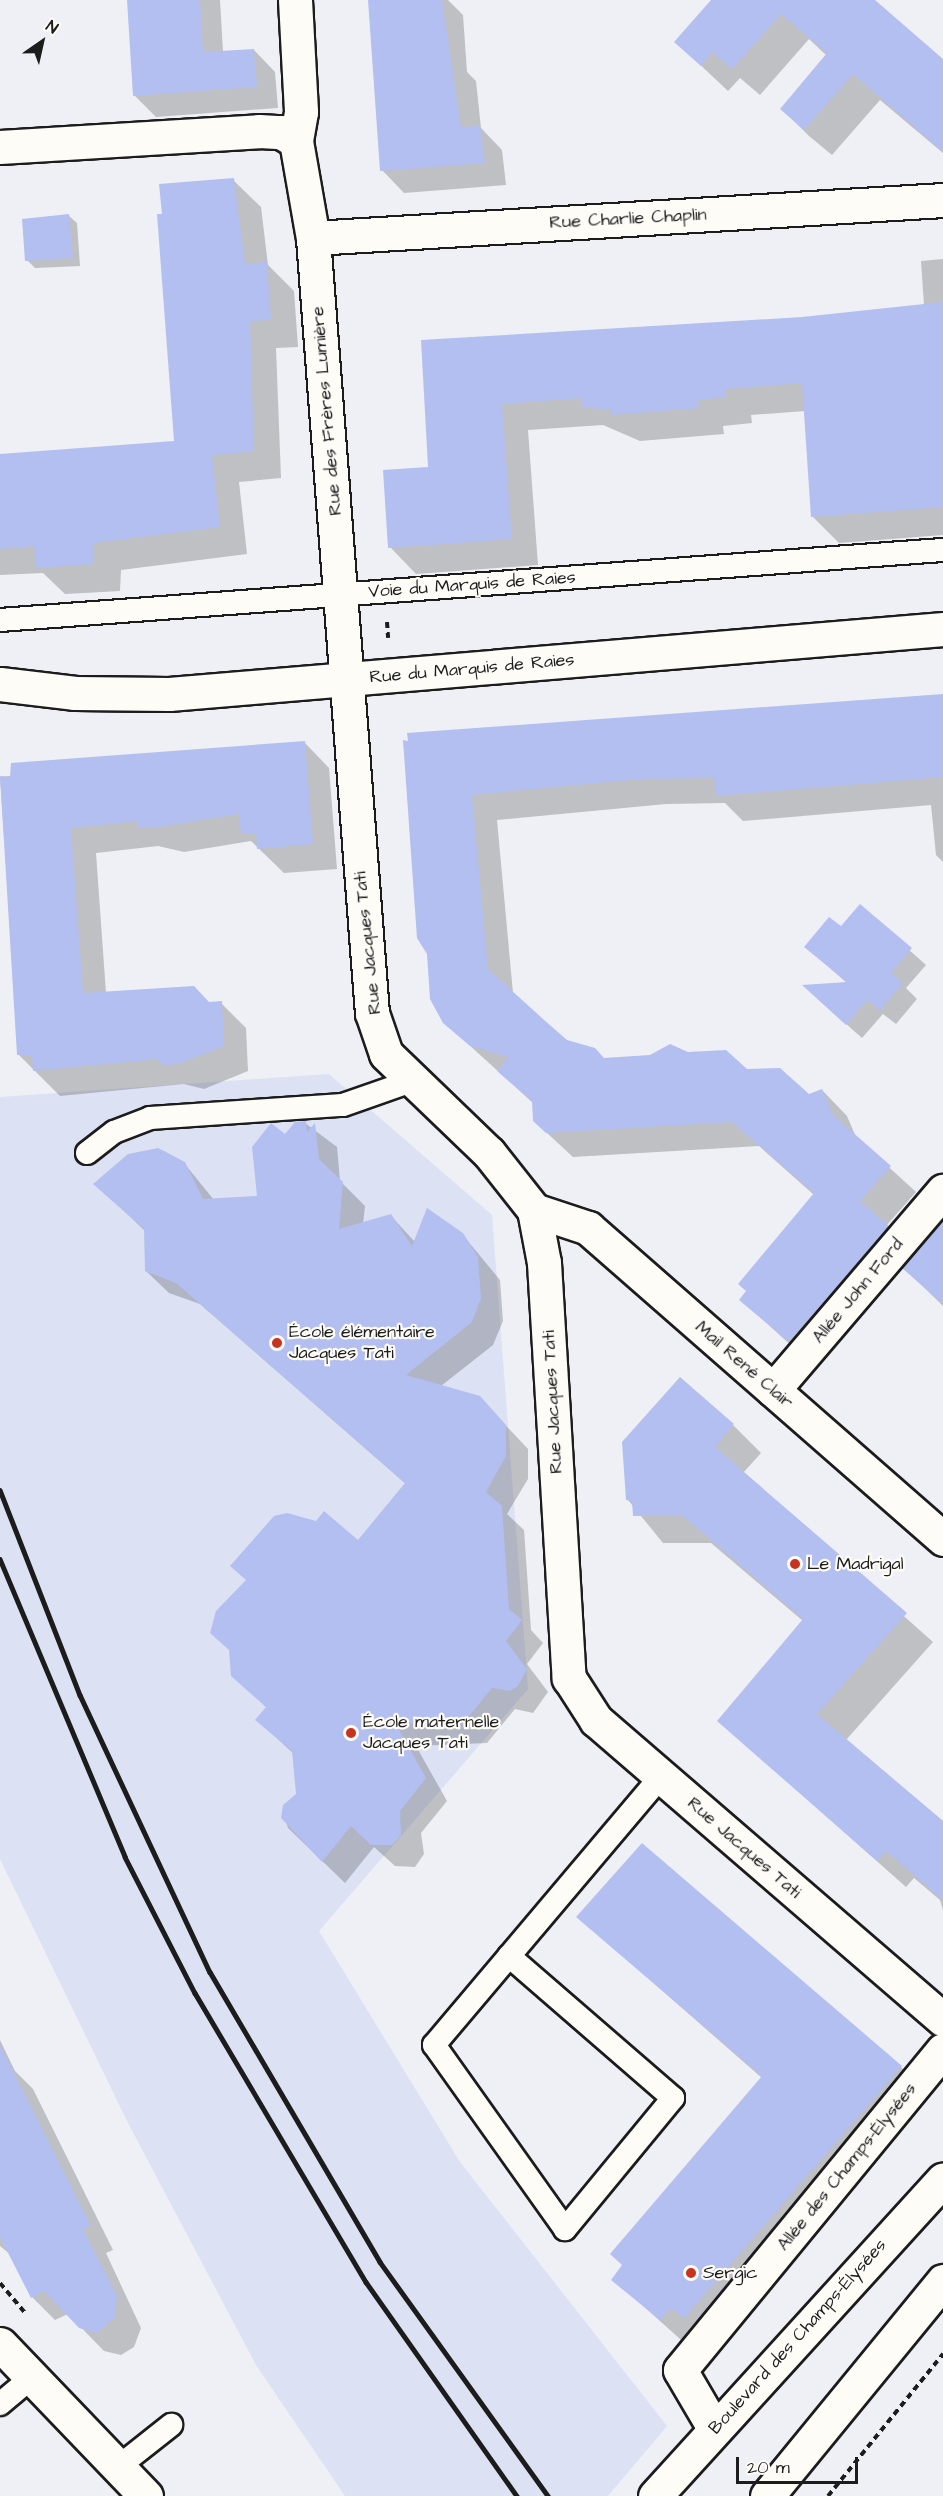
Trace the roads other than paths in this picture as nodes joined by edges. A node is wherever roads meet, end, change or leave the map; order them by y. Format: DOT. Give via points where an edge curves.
graph roads {
  1 [pos="295,0"];
  2 [pos="296,141"];
  3 [pos="0,147"];
  4 [pos="943,200"];
  5 [pos="313,238"];
  6 [pos="943,550"];
  7 [pos="342,595"];
  8 [pos="0,620"];
  9 [pos="943,629"];
  10 [pos="345,682"];
  11 [pos="0,684"];
  12 [pos="410,1082"];
  13 [pos="87,1153"];
  14 [pos="943,1191"];
  15 [pos="534,1210"];
  16 [pos="773,1390"];
  17 [pos="943,1539"];
  18 [pos="661,1776"];
  19 [pos="509,1956"];
  20 [pos="943,2019"];
  21 [pos="943,2050"];
  22 [pos="943,2179"];
  23 [pos="943,2281"];
  24 [pos="943,2304"];
  25 [pos="0,2344"];
  26 [pos="878,2358"];
  27 [pos="31,2378"];
  28 [pos="0,2404"];
  29 [pos="171,2425"];
  30 [pos="714,2428"];
  31 [pos="118,2466"];
  32 [pos="146,2496"];
  33 [pos="655,2496"];
  34 [pos="767,2496"];
  1 -- 2 [label="street, Rue des Frères Lumière" via="301,112"];
  2 -- 3 [label="street" via="281,132 259,131"];
  2 -- 5 [label="street, Rue des Frères Lumière"];
  4 -- 5 [label="street, Rue Charlie Chaplin"];
  5 -- 7 [label="street, Rue des Frères Lumière"];
  6 -- 7 [label="lane, Voie du Marquis de Raies"];
  7 -- 8 [label="lane, Voie du Marquis de Raies"];
  7 -- 10 [label="street, Rue des Frères Lumière"];
  9 -- 10 [label="street, Rue du Marquis de Raies"];
  10 -- 11 [label="street, Rue du Marquis de Raies" via="169,694 75,693"];
  10 -- 12 [label="street, Rue Jacques Tati" via="372,1013 386,1054"];
  12 -- 13 [label="lane" via="343,1105 150,1118 114,1132"];
  12 -- 15 [label="street, Rue Jacques Tati" via="489,1153"];
  14 -- 16 [label="street, Allée John Ford"];
  15 -- 16 [label="street, Mail René Clair" via="588,1228"];
  15 -- 18 [label="street, Rue Jacques Tati" via="544,1263 569,1678 596,1720"];
  16 -- 17 [label="street, Mail René Clair"];
  18 -- 19 [label="lane"];
  18 -- 20 [label="street, Rue Jacques Tati"];
  19 -- 19 [label="lane" via="434,2045 565,2229 673,2097"];
  21 -- 30 [label="street, Allée des Champs-Élysées" via="680,2370"];
  22 -- 30 [label="street, Boulevard des Champs-Élysées"];
  23 -- 26 [label="street"];
  24 -- 26 [label="lane"];
  25 -- 27 [label="street"];
  26 -- 34 [label="street"];
  27 -- 28 [label="lane"];
  27 -- 31 [label="street"];
  29 -- 31 [label="lane"];
  30 -- 33 [label="street, Boulevard des Champs-Élysées"];
  31 -- 32 [label="street"];
}
